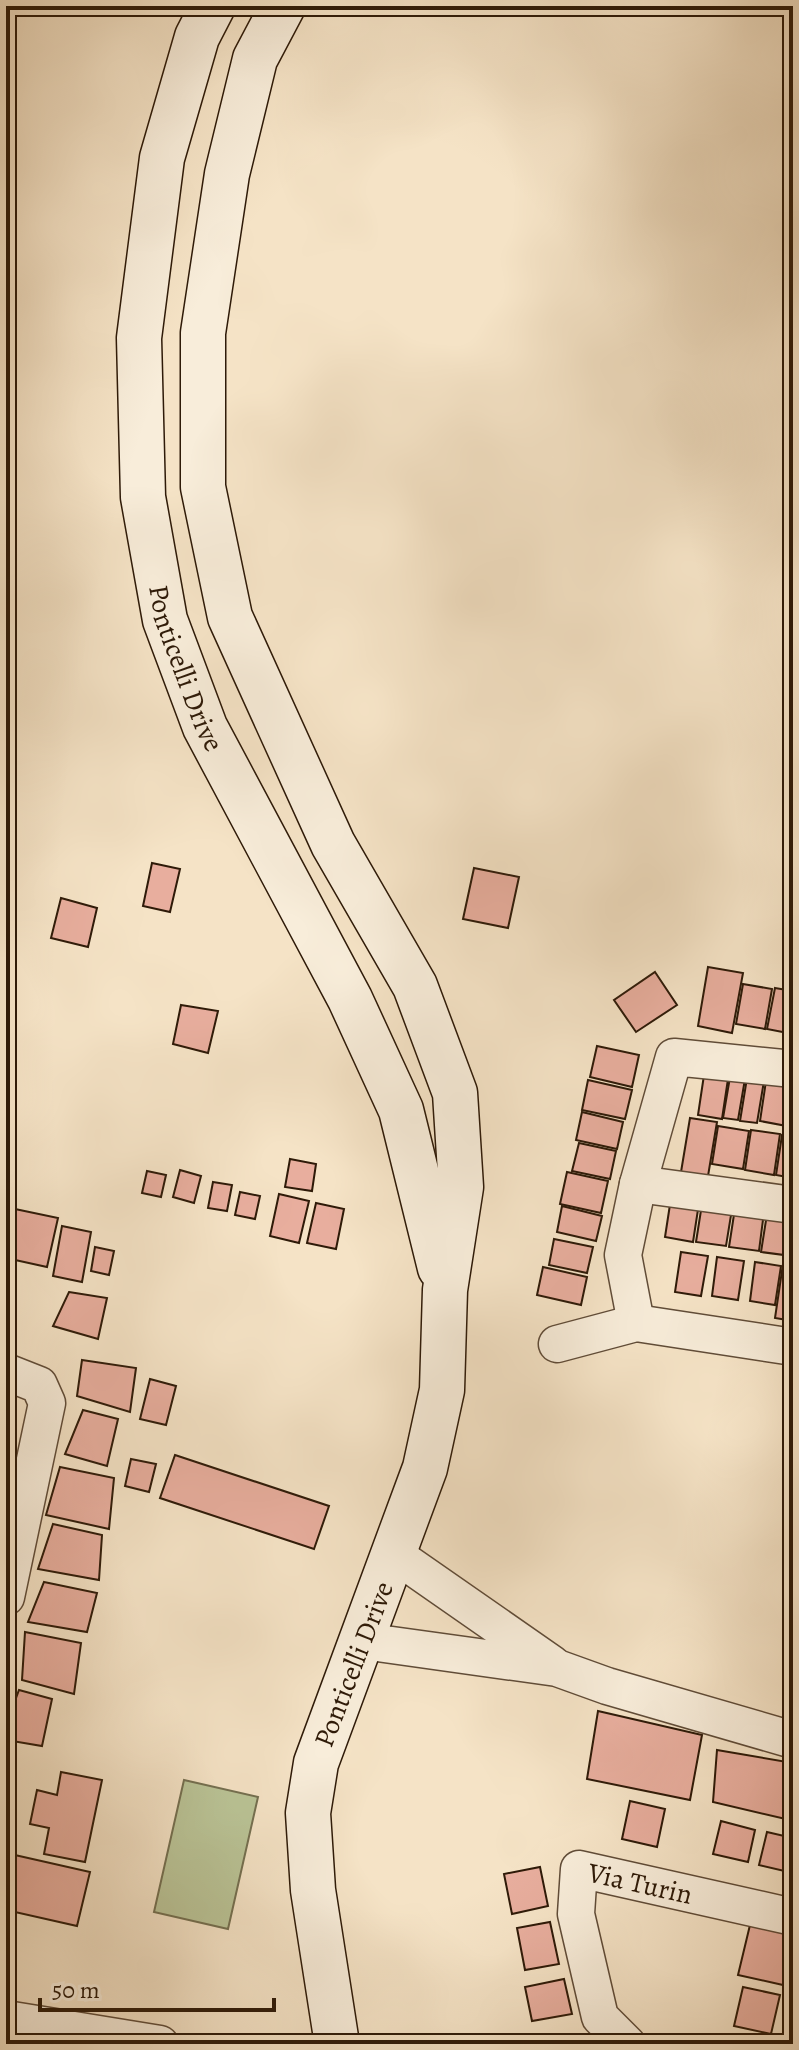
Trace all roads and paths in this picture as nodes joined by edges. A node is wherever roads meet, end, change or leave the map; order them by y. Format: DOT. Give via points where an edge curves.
graph roads {
  1 [pos="213,6"];
  2 [pos="283,6"];
  3 [pos="230,617"];
  4 [pos="174,645"];
  5 [pos="793,1069"];
  6 [pos="638,1184"];
  7 [pos="793,1205"];
  8 [pos="445,1290"];
  9 [pos="636,1323"];
  10 [pos="557,1344"];
  11 [pos="793,1347"];
  12 [pos="6,1372"];
  13 [pos="394,1554"];
  14 [pos="6,1597"];
  15 [pos="363,1641"];
  16 [pos="557,1668"];
  17 [pos="793,1740"];
  18 [pos="793,1917"];
  19 [pos="6,2019"];
  20 [pos="160,2044"];
  21 [pos="337,2044"];
  22 [pos="627,2044"];
  1 -- 4 [label="street, Ponticelli Drive" via="197,37 162,158 139,338 143,497"];
  2 -- 3 [label="street, Ponticelli Drive" via="255,59 227,174 203,333 203,487"];
  3 -- 4 [label="street"];
  3 -- 8 [label="street, Ponticelli Drive" via="333,844 415,986 455,1093 461,1187"];
  4 -- 8 [label="street, Ponticelli Drive" via="205,727 350,999 401,1110"];
  5 -- 6 [label="street" via="674,1057"];
  6 -- 7 [label="street"];
  6 -- 9 [label="street" via="623,1255"];
  8 -- 13 [label="street, Ponticelli Drive" via="442,1390 425,1468"];
  9 -- 10 [label="street"];
  9 -- 11 [label="street"];
  12 -- 14 [label="street" via="39,1385 47,1403"];
  13 -- 15 [label="street, Ponticelli Drive"];
  13 -- 16 [label="street"];
  15 -- 16 [label="street"];
  15 -- 21 [label="street, Ponticelli Drive" via="316,1763 308,1813 313,1890"];
  16 -- 17 [label="street"];
  18 -- 22 [label="street, Via Turin" via="579,1869 576,1914 600,2017"];
  19 -- 20 [label="street"];
}
